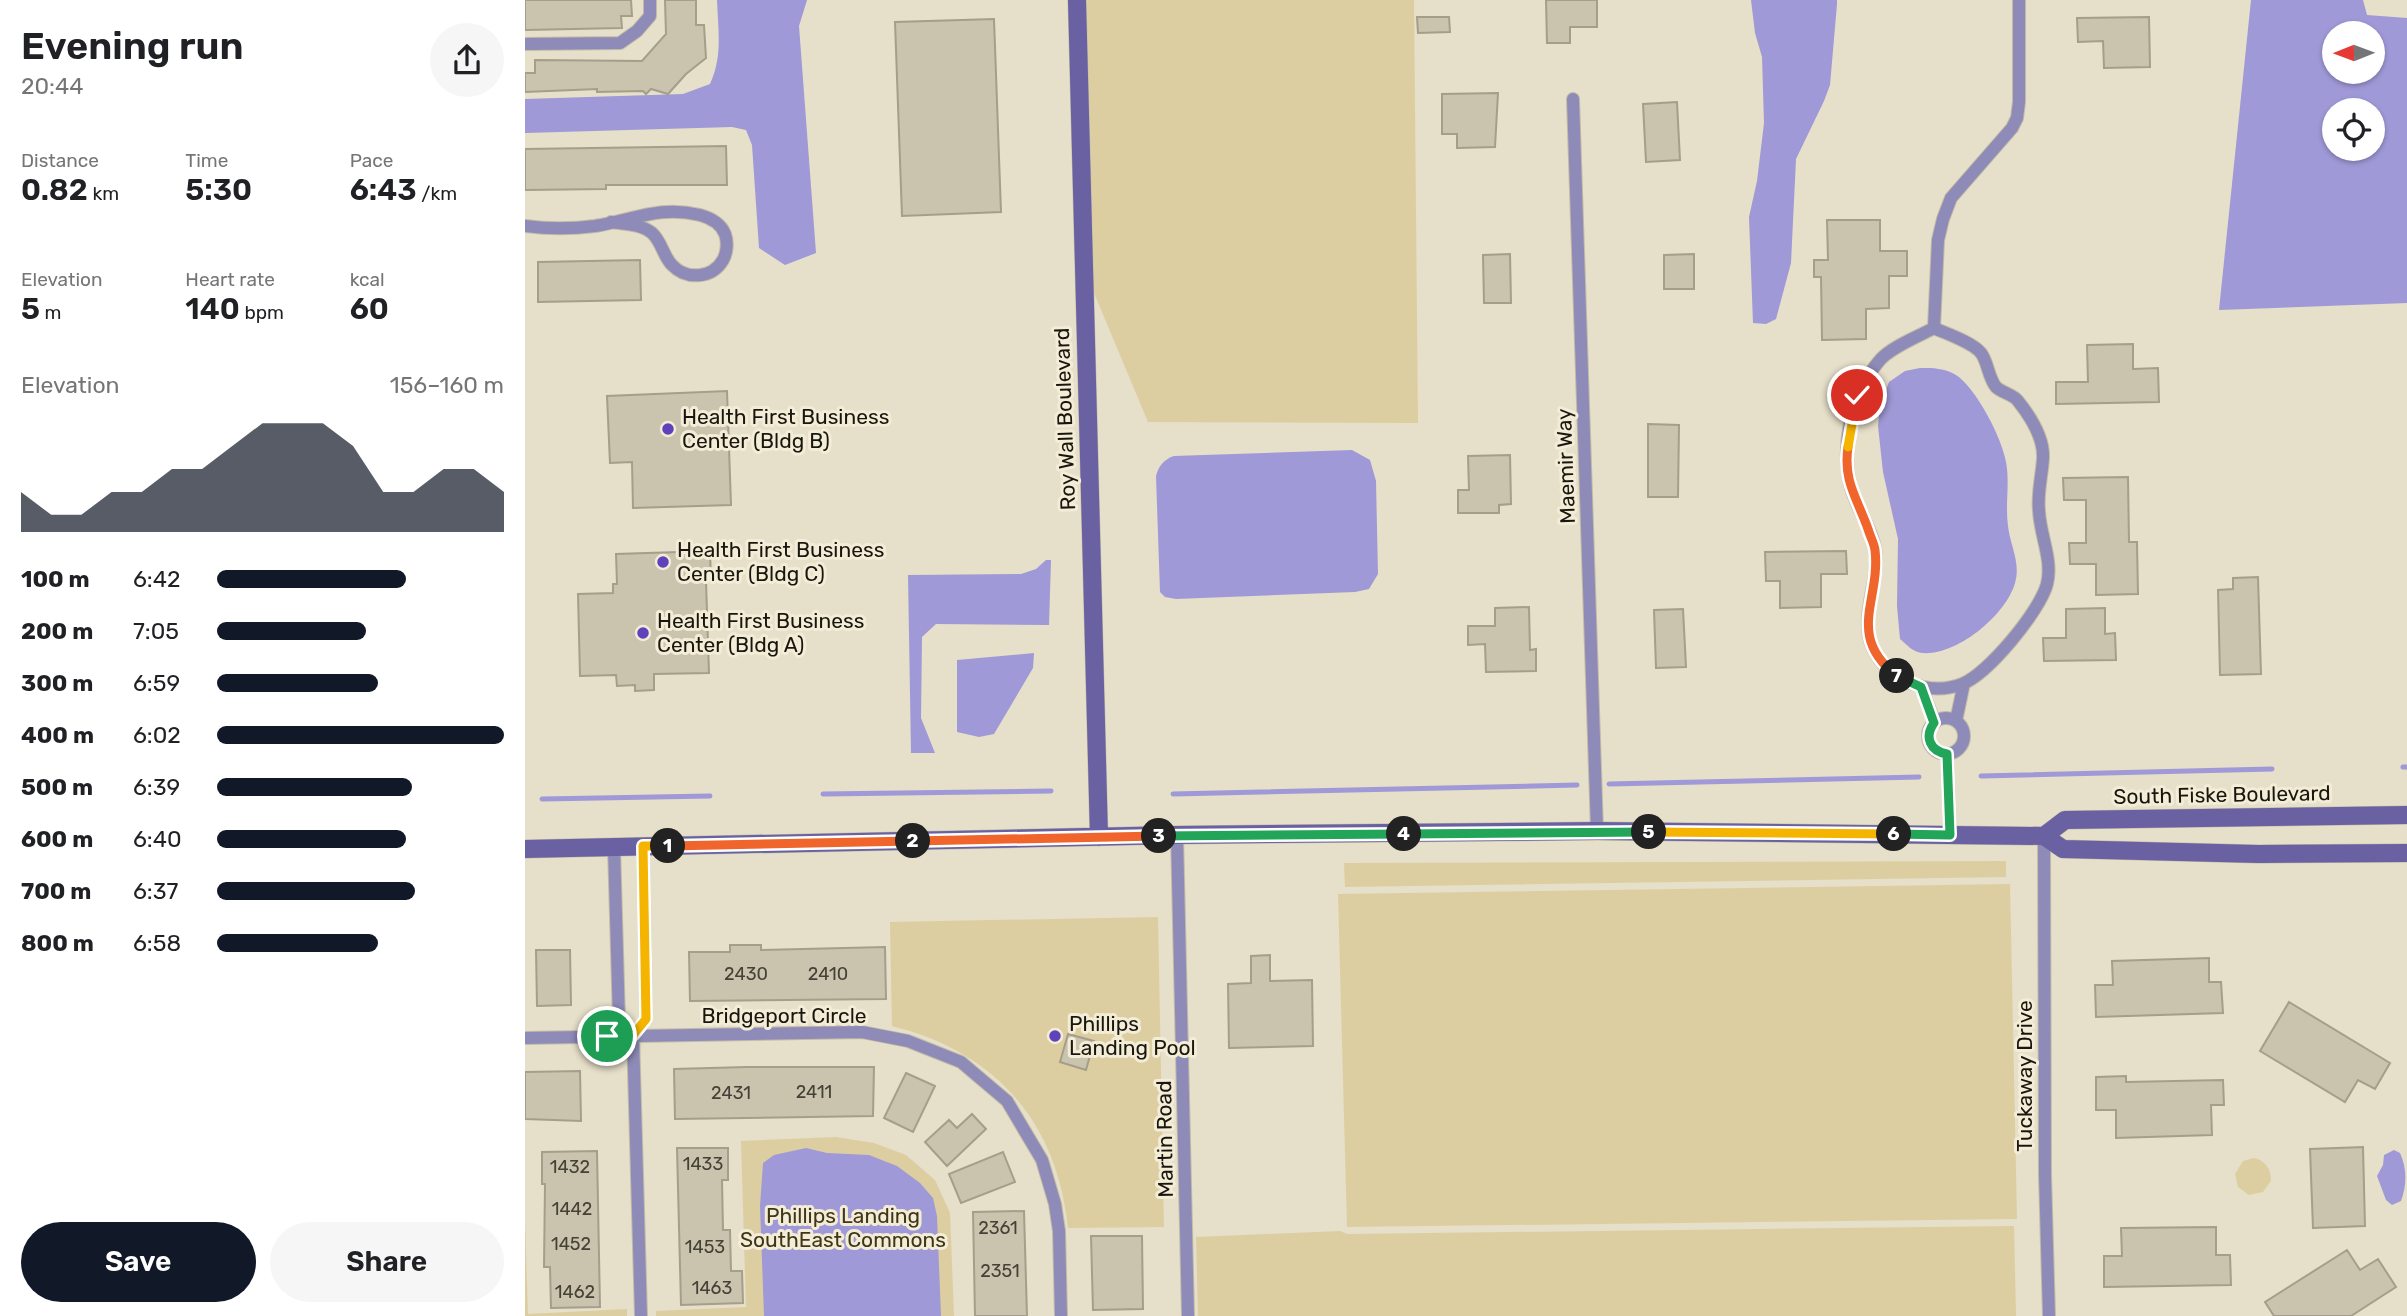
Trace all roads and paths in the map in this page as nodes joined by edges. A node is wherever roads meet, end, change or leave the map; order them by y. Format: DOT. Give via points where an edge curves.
graph roads {
  1 [pos="649,0"];
  2 [pos="1077,0"];
  3 [pos="2018,0"];
  4 [pos="525,44"];
  5 [pos="1573,99"];
  6 [pos="611,222"];
  7 [pos="525,226"];
  8 [pos="1934,328"];
  9 [pos="1964,683"];
  10 [pos="1921,687"];
  11 [pos="1956,721"];
  12 [pos="1934,723"];
  13 [pos="1947,754"];
  14 [pos="2407,815"];
  15 [pos="1597,831"];
  16 [pos="1177,835"];
  17 [pos="1950,835"];
  18 [pos="2044,836"];
  19 [pos="1099,837"];
  20 [pos="643,846"];
  21 [pos="614,847"];
  22 [pos="525,849"];
  23 [pos="2407,853"];
  24 [pos="633,1035"];
  25 [pos="525,1038"];
  26 [pos="641,1316"];
  27 [pos="1061,1316"];
  28 [pos="1188,1316"];
  29 [pos="2049,1316"];
  1 -- 4 [label="street" via="650,16 620,43"];
  2 -- 19 [label="main road, Roy Wall Boulevard"];
  3 -- 8 [label="street" via="2017,118 1951,198 1938,240"];
  5 -- 15 [label="street, Maemir Way"];
  6 -- 6 [label="street" via="656,211 706,217 724,231 725,258 707,274 688,275 672,265 653,234 635,225"];
  6 -- 7 [label="street" via="565,228"];
  8 -- 9 [label="street" via="1981,353 1997,387 2017,399 2038,432 2043,457 2039,513 2048,556 2047,584 2009,644"];
  8 -- 10 [label="street" via="1881,358 1857,395 1845,465 1875,549 1868,625 1872,646 1884,665 1902,680"];
  9 -- 10 [label="street"];
  9 -- 11 [label="street"];
  10 -- 12 [label="street"];
  11 -- 12 [label="street"];
  11 -- 13 [label="street" via="1963,730 1963,741 1958,750"];
  12 -- 13 [label="street" via="1930,743"];
  13 -- 17 [label="street"];
  14 -- 18 [label="main road, South Fiske Boulevard" via="2065,820"];
  15 -- 16 [label="main road, South Fiske Boulevard"];
  15 -- 17 [label="main road, South Fiske Boulevard"];
  16 -- 19 [label="main road, South Fiske Boulevard"];
  16 -- 28 [label="street, Martin Road"];
  17 -- 18 [label="main road, South Fiske Boulevard"];
  18 -- 23 [label="main road, South Fiske Boulevard" via="2063,849"];
  18 -- 29 [label="street, Tuckaway Drive"];
  19 -- 20 [label="main road, South Fiske Boulevard"];
  20 -- 21 [label="main road, South Fiske Boulevard"];
  20 -- 24 [label="street" via="646,1019"];
  21 -- 22 [label="main road, South Fiske Boulevard"];
  21 -- 24 [label="street" via="619,1020"];
  24 -- 25 [label="street, Bridgeport Circle"];
  24 -- 26 [label="street"];
  24 -- 27 [label="street, Bridgeport Circle" via="862,1032 908,1041 961,1062 1007,1101 1042,1160 1059,1231"];
}
